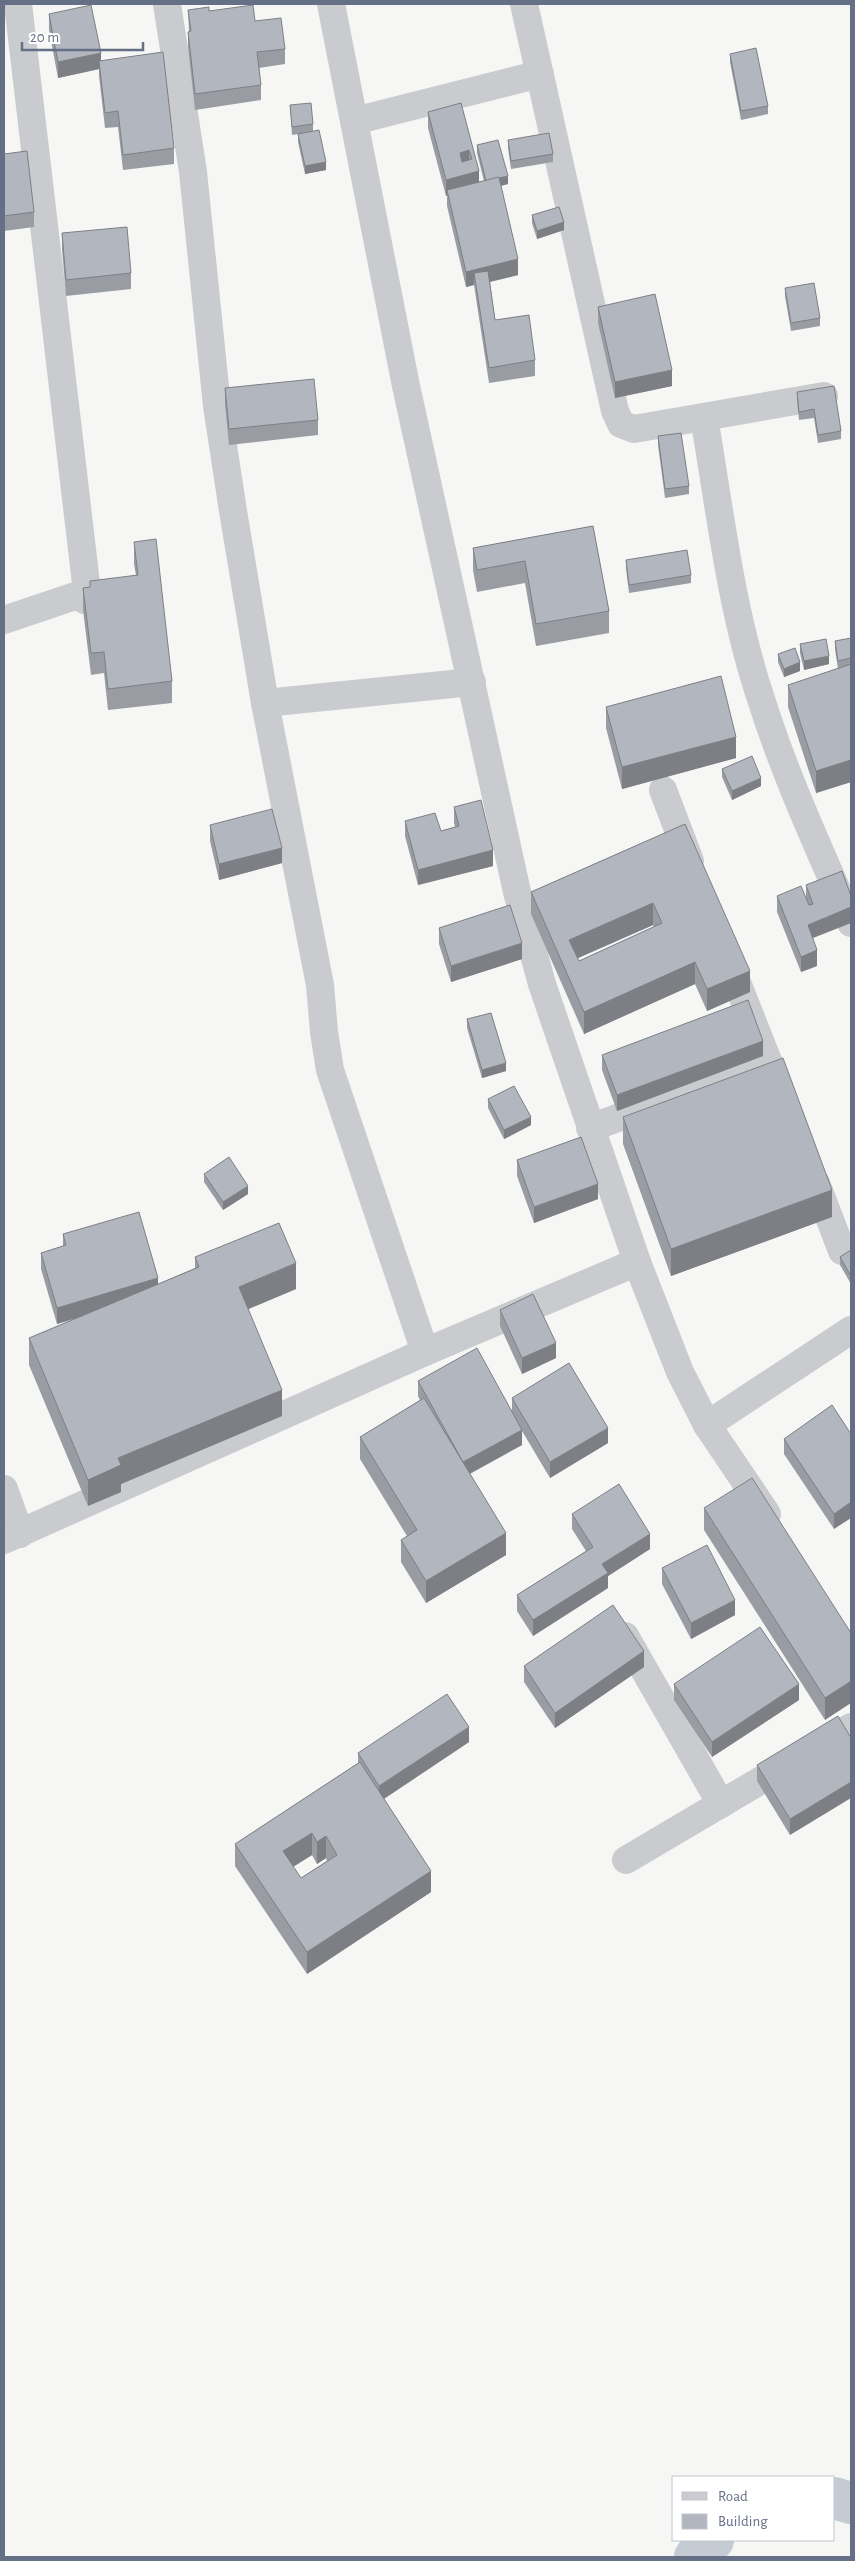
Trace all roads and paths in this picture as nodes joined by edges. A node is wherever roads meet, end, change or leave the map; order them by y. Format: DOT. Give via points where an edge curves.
graph roads {
  1 [pos="18,4"];
  2 [pos="167,4"];
  3 [pos="331,4"];
  4 [pos="524,4"];
  5 [pos="540,74"];
  6 [pos="354,121"];
  7 [pos="824,396"];
  8 [pos="704,417"];
  9 [pos="4,620"];
  10 [pos="472,682"];
  11 [pos="265,703"];
  12 [pos="663,790"];
  13 [pos="698,881"];
  14 [pos="851,923"];
  15 [pos="720,936"];
  16 [pos="769,1063"];
  17 [pos="794,1126"];
  18 [pos="590,1128"];
  19 [pos="808,1162"];
  20 [pos="842,1251"];
  21 [pos="637,1262"];
  22 [pos="851,1330"];
  23 [pos="425,1352"];
  24 [pos="707,1425"];
  25 [pos="4,1489"];
  26 [pos="12,1537"];
  27 [pos="782,1538"];
  28 [pos="619,1626"];
  29 [pos="851,1727"];
  30 [pos="721,1804"];
  31 [pos="626,1860"];
  1 -- 9 [label="street" via="85,596"];
  2 -- 11 [label="street" via="193,172 217,406"];
  3 -- 6 [label="street"];
  4 -- 5 [label="street"];
  5 -- 6 [label="street"];
  5 -- 8 [label="street" via="615,411 622,424 634,429"];
  6 -- 10 [label="street" via="406,386"];
  7 -- 8 [label="street"];
  8 -- 14 [label="street" via="748,655 793,785"];
  10 -- 11 [label="street"];
  10 -- 18 [label="street" via="516,892 542,984"];
  11 -- 23 [label="street" via="320,985 330,1070"];
  12 -- 13 [label="street"];
  15 -- 16 [label="street"];
  16 -- 17 [label="street"];
  16 -- 18 [label="street"];
  18 -- 21 [label="street"];
  19 -- 20 [label="street"];
  21 -- 23 [label="street"];
  21 -- 24 [label="street" via="680,1372"];
  22 -- 24 [label="street"];
  23 -- 26 [label="street"];
  24 -- 27 [label="street"];
  25 -- 26 [label="street"];
  28 -- 30 [label="street"];
  29 -- 30 [label="street"];
  30 -- 31 [label="street"];
}
